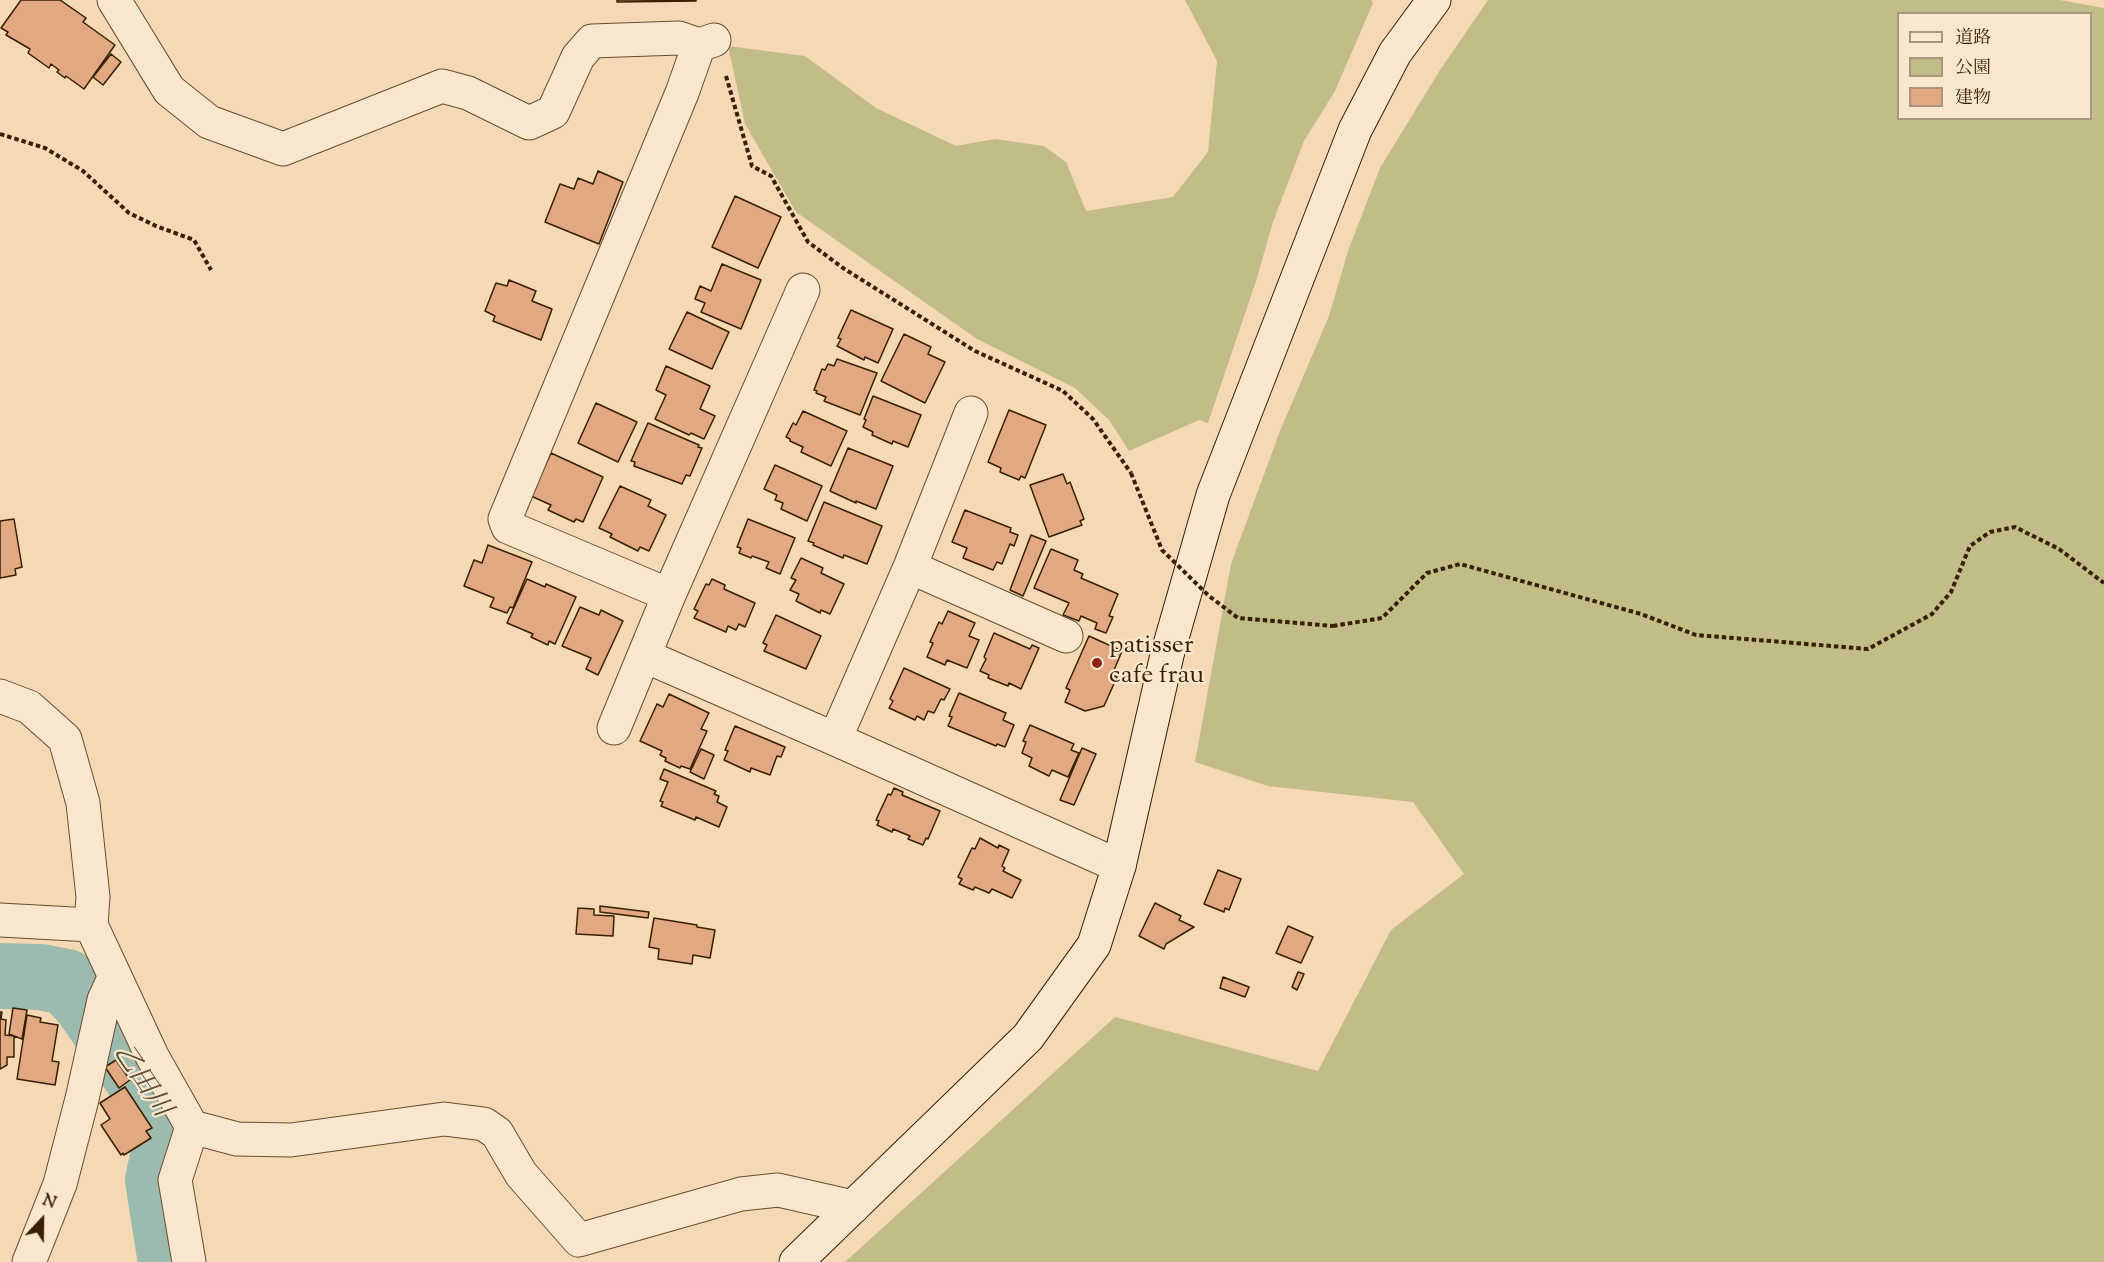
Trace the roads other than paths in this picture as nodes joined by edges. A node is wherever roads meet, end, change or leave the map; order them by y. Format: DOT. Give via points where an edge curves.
graph roads {
  1 [pos="114,0"];
  2 [pos="1434,0"];
  3 [pos="804,290"];
  4 [pos="971,413"];
  5 [pos="910,567"];
  6 [pos="669,595"];
  7 [pos="1066,636"];
  8 [pos="645,656"];
  9 [pos="0,696"];
  10 [pos="614,728"];
  11 [pos="836,739"];
  12 [pos="1119,867"];
  13 [pos="0,920"];
  14 [pos="91,925"];
  15 [pos="109,989"];
  16 [pos="192,1127"];
  17 [pos="853,1207"];
  18 [pos="29,1262"];
  19 [pos="189,1262"];
  20 [pos="796,1262"];
  1 -- 6 [label="street" via="169,90 209,122 283,149 442,86 468,93 529,123 553,112 578,57 592,41 679,38 707,42 682,93 505,519 508,527"];
  2 -- 12 [label="street" via="1395,53 1355,130 1213,495 1167,655"];
  3 -- 6 [label="street"];
  4 -- 5 [label="street"];
  5 -- 7 [label="street"];
  5 -- 11 [label="street"];
  6 -- 8 [label="street"];
  8 -- 10 [label="street"];
  8 -- 11 [label="street"];
  9 -- 14 [label="street" via="29,707 64,739 83,803 93,897"];
  11 -- 12 [label="street"];
  12 -- 17 [label="street" via="1094,945 1028,1037"];
  13 -- 14 [label="street"];
  14 -- 15 [label="street"];
  15 -- 16 [label="street"];
  15 -- 18 [label="street" via="60,1184"];
  16 -- 17 [label="street" via="237,1139 291,1140 444,1119 484,1124 497,1133 521,1174 579,1240 741,1194 778,1190"];
  16 -- 19 [label="street" via="175,1180"];
  17 -- 20 [label="street"];
}
